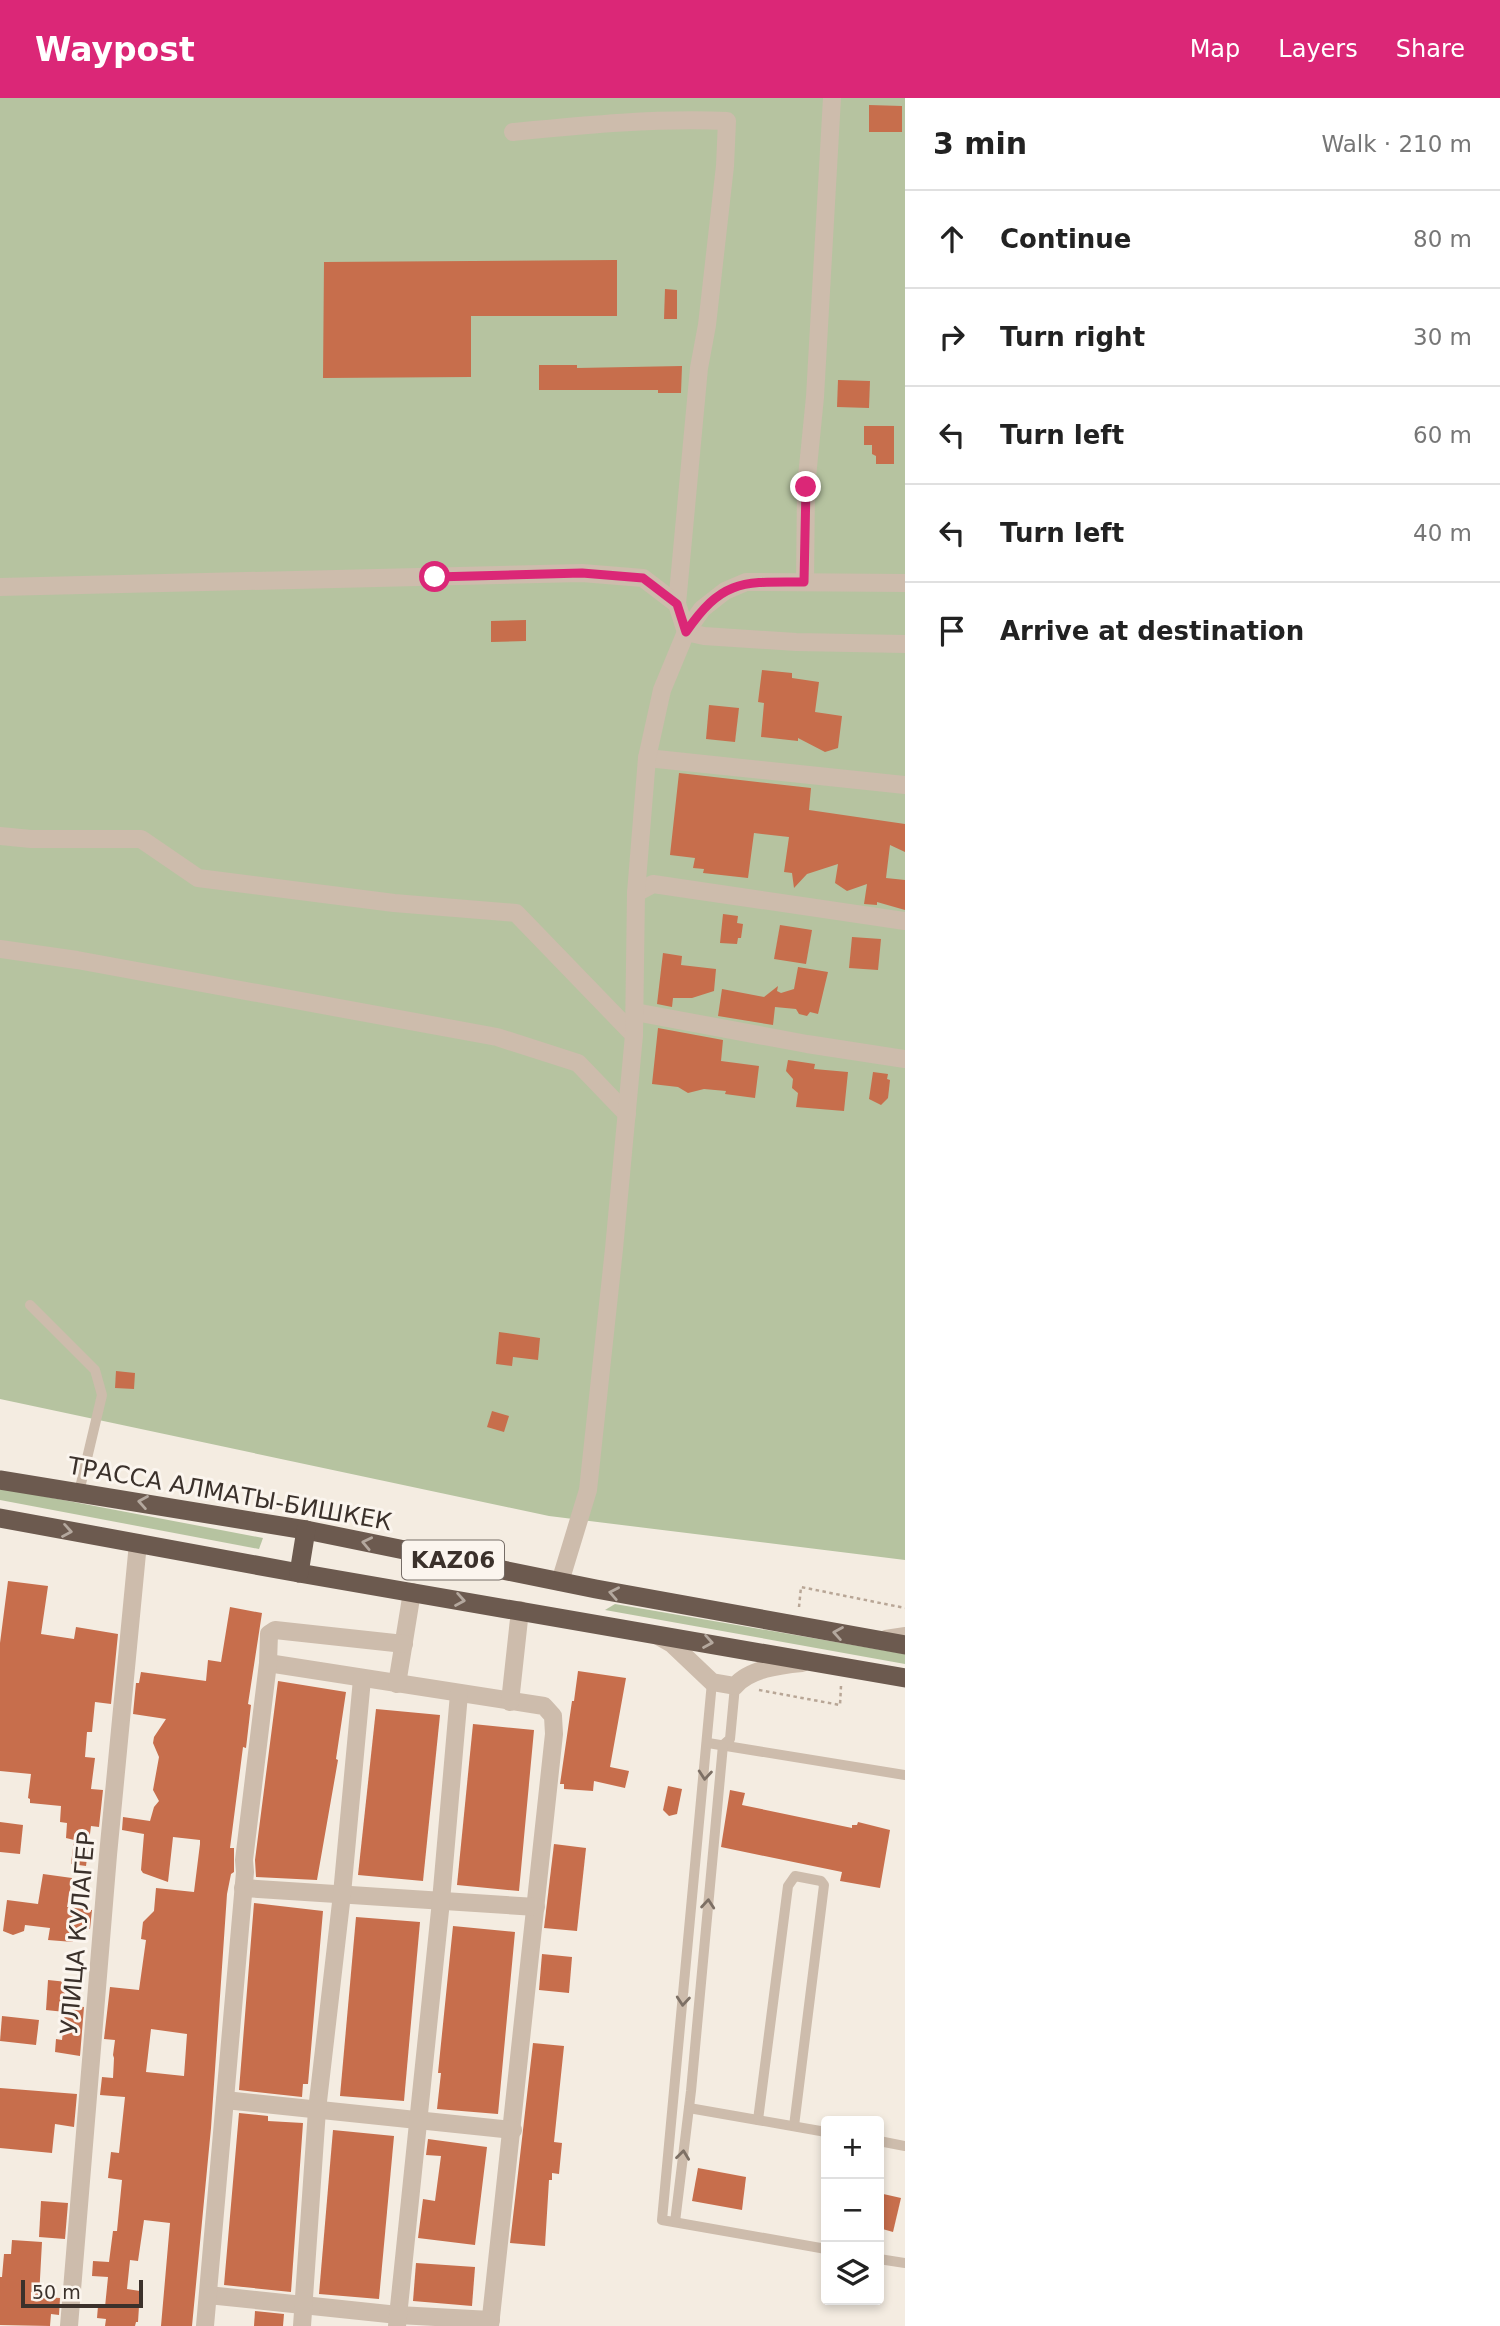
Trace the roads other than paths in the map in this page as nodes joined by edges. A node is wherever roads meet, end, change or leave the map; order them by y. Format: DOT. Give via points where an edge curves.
graph roads {
  1 [pos="832,98"];
  2 [pos="513,132"];
  3 [pos="804,582"];
  4 [pos="905,583"];
  5 [pos="0,587"];
  6 [pos="677,604"];
  7 [pos="686,632"];
  8 [pos="905,644"];
  9 [pos="647,758"];
  10 [pos="905,785"];
  11 [pos="0,836"];
  12 [pos="636,893"];
  13 [pos="905,921"];
  14 [pos="0,949"];
  15 [pos="635,1012"];
  16 [pos="634,1035"];
  17 [pos="905,1059"];
  18 [pos="627,1114"];
  19 [pos="30,1305"];
  20 [pos="0,1480"];
  21 [pos="79,1492"];
  22 [pos="0,1518"];
  23 [pos="306,1530"];
  24 [pos="138,1543"];
  25 [pos="299,1573"];
  26 [pos="560,1582"];
  27 [pos="412,1592"];
  28 [pos="520,1610"];
  29 [pos="905,1632"];
  30 [pos="652,1633"];
  31 [pos="866,1638"];
  32 [pos="404,1644"];
  33 [pos="905,1645"];
  34 [pos="816,1661"];
  35 [pos="268,1663"];
  36 [pos="905,1678"];
  37 [pos="362,1679"];
  38 [pos="712,1682"];
  39 [pos="397,1684"];
  40 [pos="735,1686"];
  41 [pos="459,1694"];
  42 [pos="510,1702"];
  43 [pos="708,1743"];
  44 [pos="723,1745"];
  45 [pos="905,1775"];
  46 [pos="243,1888"];
  47 [pos="342,1894"];
  48 [pos="441,1901"];
  49 [pos="536,1907"];
  50 [pos="225,2100"];
  51 [pos="689,2108"];
  52 [pos="317,2110"];
  53 [pos="419,2118"];
  54 [pos="758,2120"];
  55 [pos="794,2126"];
  56 [pos="513,2130"];
  57 [pos="821,2131"];
  58 [pos="884,2142"];
  59 [pos="905,2146"];
  60 [pos="675,2222"];
  61 [pos="821,2248"];
  62 [pos="884,2260"];
  63 [pos="905,2263"];
  64 [pos="208,2295"];
  65 [pos="303,2306"];
  66 [pos="397,2320"];
  67 [pos="491,2323"];
  68 [pos="69,2326"];
  69 [pos="205,2326"];
  70 [pos="302,2326"];
  1 -- 3 [label="street"];
  2 -- 6 [label="street" via="674,119 727,121"];
  3 -- 4 [label="street"];
  3 -- 7 [label="street" via="734,586 702,609"];
  5 -- 6 [label="street" via="582,573 643,578"];
  6 -- 7 [label="street"];
  7 -- 8 [label="street" via="796,642"];
  7 -- 9 [label="street" via="662,690"];
  9 -- 10 [label="street"];
  9 -- 12 [label="street"];
  11 -- 16 [label="street" via="141,839 198,878 516,913"];
  12 -- 13 [label="street" via="653,884"];
  12 -- 15 [label="street"];
  14 -- 18 [label="street" via="497,1037 578,1063"];
  15 -- 16 [label="street"];
  15 -- 17 [label="street"];
  16 -- 18 [label="street"];
  18 -- 26 [label="street" via="588,1490"];
  19 -- 21 [label="lane" via="95,1370 100,1382 102,1395"];
  20 -- 21 [label="highway, ТРАССА АЛМАТЫ-БИШКЕК / KАZ06"];
  23 -- 21 [label="highway, ТРАССА АЛМАТЫ-БИШКЕК / KАZ06, one-way"];
  22 -- 24 [label="highway, KАZ06, one-way"];
  23 -- 25 [label="highway"];
  26 -- 23 [label="highway, ТРАССА АЛМАТЫ-БИШКЕК / KАZ06, one-way"];
  24 -- 25 [label="highway, KАZ06"];
  24 -- 68 [label="street, УЛИЦА КУЛАГЕР"];
  25 -- 27 [label="highway, KАZ06"];
  31 -- 26 [label="highway, ТРАССА АЛМАТЫ-БИШКЕК / KАZ06, one-way"];
  27 -- 28 [label="highway, KАZ06, one-way"];
  27 -- 32 [label="street"];
  28 -- 30 [label="highway, KАZ06"];
  28 -- 42 [label="street"];
  29 -- 31 [label="lane"];
  30 -- 34 [label="highway, KАZ06, one-way"];
  30 -- 38 [label="street" via="672,1644"];
  31 -- 33 [label="highway, ТРАССА АЛМАТЫ-БИШКЕК / KАZ06"];
  32 -- 35 [label="street" via="275,1630 270,1634"];
  32 -- 39 [label="street"];
  34 -- 36 [label="highway, KАZ06"];
  34 -- 40 [label="street" via="742,1677"];
  35 -- 37 [label="street"];
  35 -- 46 [label="street"];
  37 -- 39 [label="street"];
  37 -- 47 [label="street"];
  38 -- 40 [label="street"];
  38 -- 43 [label="lane"];
  39 -- 41 [label="street"];
  40 -- 44 [label="lane" via="730,1739"];
  41 -- 42 [label="street"];
  41 -- 48 [label="street"];
  42 -- 49 [label="street" via="544,1706 553,1716"];
  43 -- 44 [label="lane"];
  43 -- 60 [label="lane, one-way" via="662,2220"];
  44 -- 45 [label="lane"];
  51 -- 44 [label="lane, one-way"];
  46 -- 47 [label="street"];
  46 -- 50 [label="street"];
  47 -- 48 [label="street"];
  47 -- 52 [label="street"];
  48 -- 49 [label="street"];
  48 -- 53 [label="street"];
  49 -- 56 [label="street"];
  50 -- 52 [label="street"];
  50 -- 64 [label="street"];
  51 -- 54 [label="lane"];
  60 -- 51 [label="lane, one-way"];
  52 -- 53 [label="street"];
  52 -- 65 [label="street"];
  53 -- 56 [label="street"];
  53 -- 66 [label="street"];
  54 -- 55 [label="lane"];
  54 -- 55 [label="lane" via="788,1886 795,1876 824,1885"];
  55 -- 57 [label="lane"];
  56 -- 67 [label="street"];
  58 -- 59 [label="lane"];
  60 -- 61 [label="lane"];
  62 -- 63 [label="lane"];
  64 -- 65 [label="street"];
  64 -- 69 [label="street"];
  65 -- 66 [label="street"];
  65 -- 70 [label="street"];
  66 -- 67 [label="street"];
}
